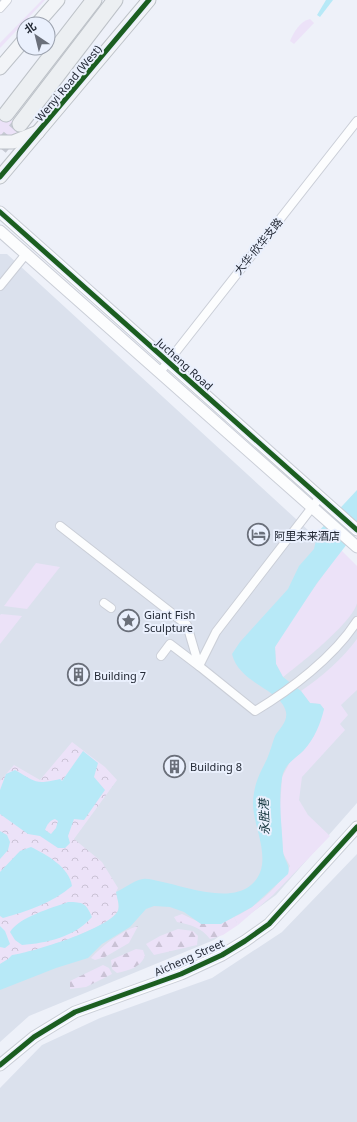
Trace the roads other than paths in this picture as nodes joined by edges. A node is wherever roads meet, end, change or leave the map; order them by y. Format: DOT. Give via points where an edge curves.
graph roads {
  1 [pos="7,0"];
  2 [pos="58,0"];
  3 [pos="94,0"];
  4 [pos="115,0"];
  5 [pos="149,0"];
  6 [pos="0,8"];
  7 [pos="44,16"];
  8 [pos="16,49"];
  9 [pos="0,68"];
  10 [pos="6,114"];
  11 [pos="357,121"];
  12 [pos="20,124"];
  13 [pos="39,132"];
  14 [pos="0,142"];
  15 [pos="0,177"];
  16 [pos="0,212"];
  17 [pos="0,231"];
  18 [pos="26,254"];
  19 [pos="0,286"];
  20 [pos="168,362"];
  21 [pos="160,372"];
  22 [pos="320,497"];
  23 [pos="312,507"];
  24 [pos="60,526"];
  25 [pos="357,530"];
  26 [pos="357,547"];
  27 [pos="357,621"];
  28 [pos="160,656"];
  29 [pos="199,666"];
  30 [pos="357,827"];
  31 [pos="0,1065"];
  1 -- 6 [label="street"];
  2 -- 7 [label="main road"];
  3 -- 10 [label="highway"];
  4 -- 12 [label="highway"];
  5 -- 13 [label="main road, Wenyi Road (West)"];
  8 -- 9 [label="main road"];
  11 -- 20 [label="street, 大华·欣华支路"];
  13 -- 14 [label="main road" via="13,142"];
  13 -- 15 [label="main road, Wenyi Road (West)"];
  16 -- 20 [label="street, Jucheng Road"];
  17 -- 18 [label="street, Jucheng Road"];
  18 -- 19 [label="street"];
  18 -- 21 [label="street, Jucheng Road"];
  20 -- 21 [label="street, 大华·欣华支路"];
  20 -- 22 [label="street, Jucheng Road"];
  21 -- 23 [label="street, Jucheng Road"];
  22 -- 23 [label="street"];
  22 -- 25 [label="street, Jucheng Road"];
  23 -- 26 [label="street, Jucheng Road"];
  23 -- 29 [label="street" via="216,632"];
  24 -- 29 [label="street" via="187,625"];
  27 -- 29 [label="street" via="349,634 321,662 255,711"];
  28 -- 29 [label="street" via="170,644"];
  30 -- 31 [label="street, Aicheng Street" via="269,924 245,941 181,974 76,1012 34,1037"];
}
